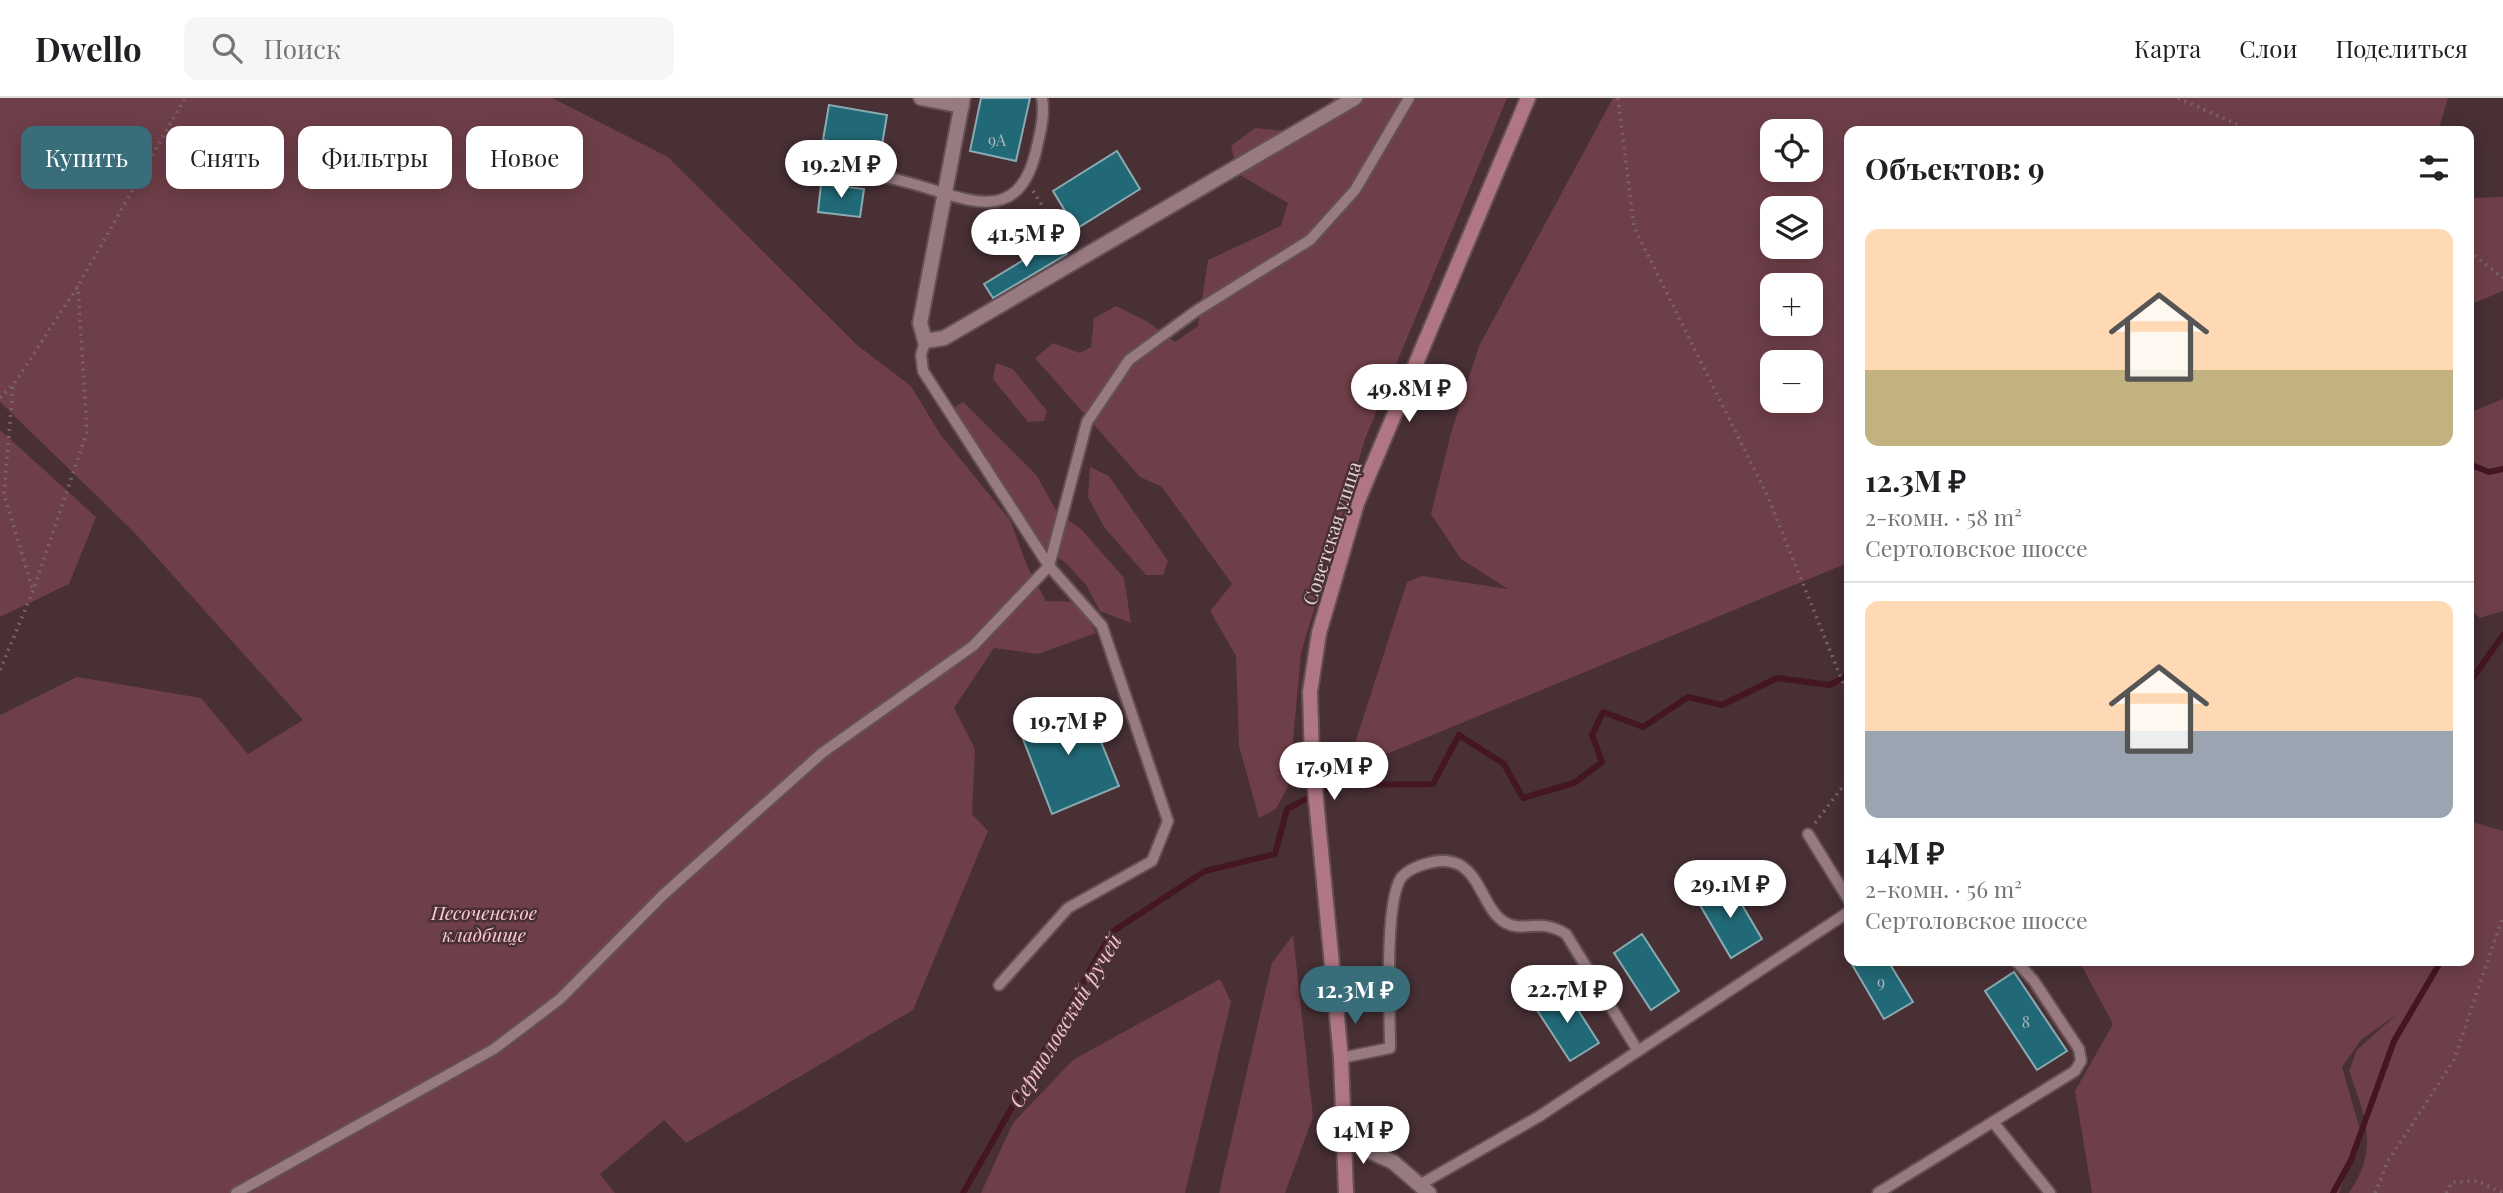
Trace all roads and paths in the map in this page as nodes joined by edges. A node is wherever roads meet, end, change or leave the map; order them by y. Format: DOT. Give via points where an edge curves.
graph roads {
  1 [pos="185,98"];
  2 [pos="921,98"];
  3 [pos="1042,98"];
  4 [pos="1355,98"];
  5 [pos="1409,98"];
  6 [pos="1528,98"];
  7 [pos="1618,98"];
  8 [pos="2178,98"];
  9 [pos="962,102"];
  10 [pos="2241,126"];
  11 [pos="817,165"];
  12 [pos="1027,181"];
  13 [pos="944,194"];
  14 [pos="2474,255"];
  15 [pos="1076,261"];
  16 [pos="2503,278"];
  17 [pos="78,286"];
  18 [pos="925,341"];
  19 [pos="14,384"];
  20 [pos="0,398"];
  21 [pos="1049,566"];
  22 [pos="33,592"];
  23 [pos="0,670"];
  24 [pos="1844,687"];
  25 [pos="1844,785"];
  26 [pos="1808,834"];
  27 [pos="1844,892"];
  28 [pos="1844,915"];
  29 [pos="2503,916"];
  30 [pos="2021,966"];
  31 [pos="999,985"];
  32 [pos="1639,1051"];
  33 [pos="1341,1058"];
  34 [pos="1993,1122"];
  35 [pos="1345,1140"];
  36 [pos="1425,1188"];
  37 [pos="236,1193"];
  38 [pos="1346,1193"];
  39 [pos="1878,1193"];
  40 [pos="2050,1193"];
  41 [pos="2375,1193"];
  42 [pos="2446,1193"];
  43 [pos="2502,1193"];
  1 -- 17 [label="path"];
  2 -- 9 [label="street"];
  3 -- 12 [label="lane" via="1044,112"];
  4 -- 15 [label="street"];
  5 -- 21 [label="lane" via="1355,190 1310,240 1196,311 1129,360 1087,422"];
  6 -- 33 [label="main road, Советская улица" via="1348,529 1319,633 1310,692 1312,758"];
  7 -- 24 [label="path" via="1634,227 1767,495"];
  8 -- 10 [label="path"];
  9 -- 13 [label="street"];
  11 -- 13 [label="lane" via="904,181"];
  12 -- 13 [label="lane" via="1002,200 985,203"];
  12 -- 15 [label="path"];
  13 -- 18 [label="street" via="920,323"];
  14 -- 16 [label="path"];
  15 -- 18 [label="street" via="944,338"];
  17 -- 19 [label="path"];
  17 -- 22 [label="path" via="87,432"];
  18 -- 21 [label="lane" via="923,371"];
  19 -- 20 [label="path"];
  19 -- 22 [label="path" via="4,494"];
  21 -- 31 [label="lane" via="1102,626 1168,821 1152,861 1068,908"];
  21 -- 37 [label="lane" via="973,646 802,771 663,895 560,999 494,1049"];
  22 -- 23 [label="path"];
  25 -- 26 [label="path"];
  26 -- 27 [label="lane"];
  28 -- 32 [label="lane"];
  29 -- 41 [label="path" via="2454,1060 2388,1161"];
  30 -- 34 [label="lane" via="2080,1049 2081,1061 2075,1071"];
  32 -- 33 [label="lane" via="1566,934 1550,924 1517,927 1504,922 1477,881 1460,865 1439,860 1418,866 1402,878 1392,908 1390,1048"];
  32 -- 36 [label="lane"];
  33 -- 35 [label="main road, Советская улица"];
  34 -- 39 [label="lane"];
  34 -- 40 [label="lane"];
  35 -- 36 [label="street" via="1393,1162"];
  35 -- 38 [label="main road, Советская улица"];
  42 -- 43 [label="path" via="2452,1182 2478,1181"];
}
